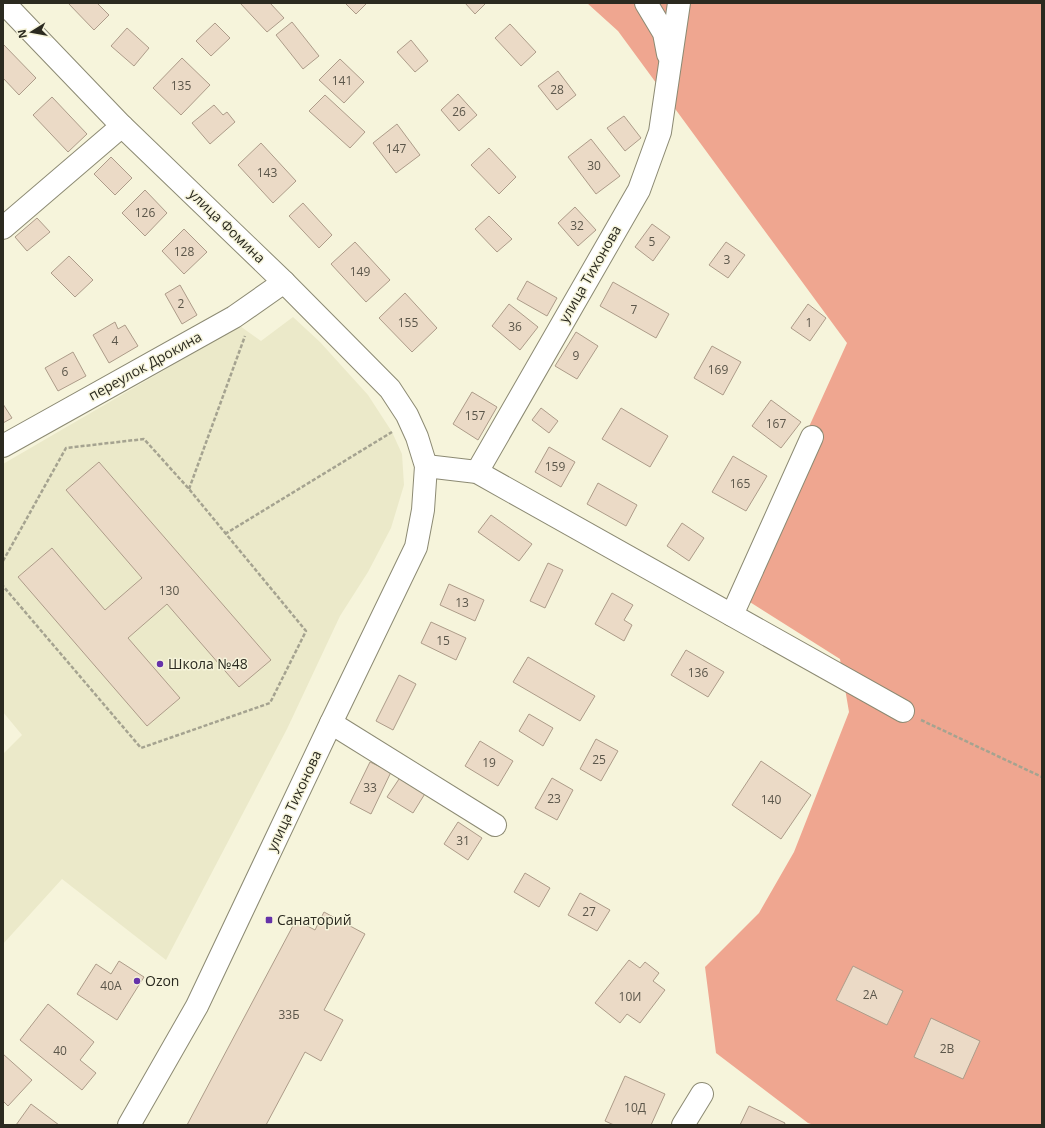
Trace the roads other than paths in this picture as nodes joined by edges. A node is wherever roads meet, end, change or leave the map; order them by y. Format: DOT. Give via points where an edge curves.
graph roads {
  1 [pos="646,3"];
  2 [pos="678,3"];
  3 [pos="15,7"];
  4 [pos="670,63"];
  5 [pos="122,126"];
  6 [pos="3,228"];
  7 [pos="284,282"];
  8 [pos="812,437"];
  9 [pos="3,446"];
  10 [pos="426,466"];
  11 [pos="477,472"];
  12 [pos="732,615"];
  13 [pos="903,711"];
  14 [pos="331,723"];
  15 [pos="495,825"];
  16 [pos="702,1094"];
  17 [pos="129,1125"];
  18 [pos="683,1125"];
  1 -- 4 [label="street" via="664,33"];
  2 -- 4 [label="street, улица Тихонова"];
  3 -- 5 [label="street, улица Фомина"];
  4 -- 11 [label="street, улица Тихонова" via="660,132 639,190"];
  5 -- 6 [label="street"];
  5 -- 7 [label="street, улица Фомина"];
  7 -- 9 [label="street, переулок Дрокина" via="234,317"];
  7 -- 10 [label="street, улица Фомина" via="390,389 408,415"];
  8 -- 12 [label="street"];
  10 -- 11 [label="street"];
  10 -- 14 [label="street, улица Тихонова" via="424,510 416,547"];
  11 -- 12 [label="street"];
  12 -- 13 [label="street"];
  14 -- 15 [label="street"];
  14 -- 17 [label="street, улица Тихонова" via="198,1006"];
  16 -- 18 [label="street"];
}
